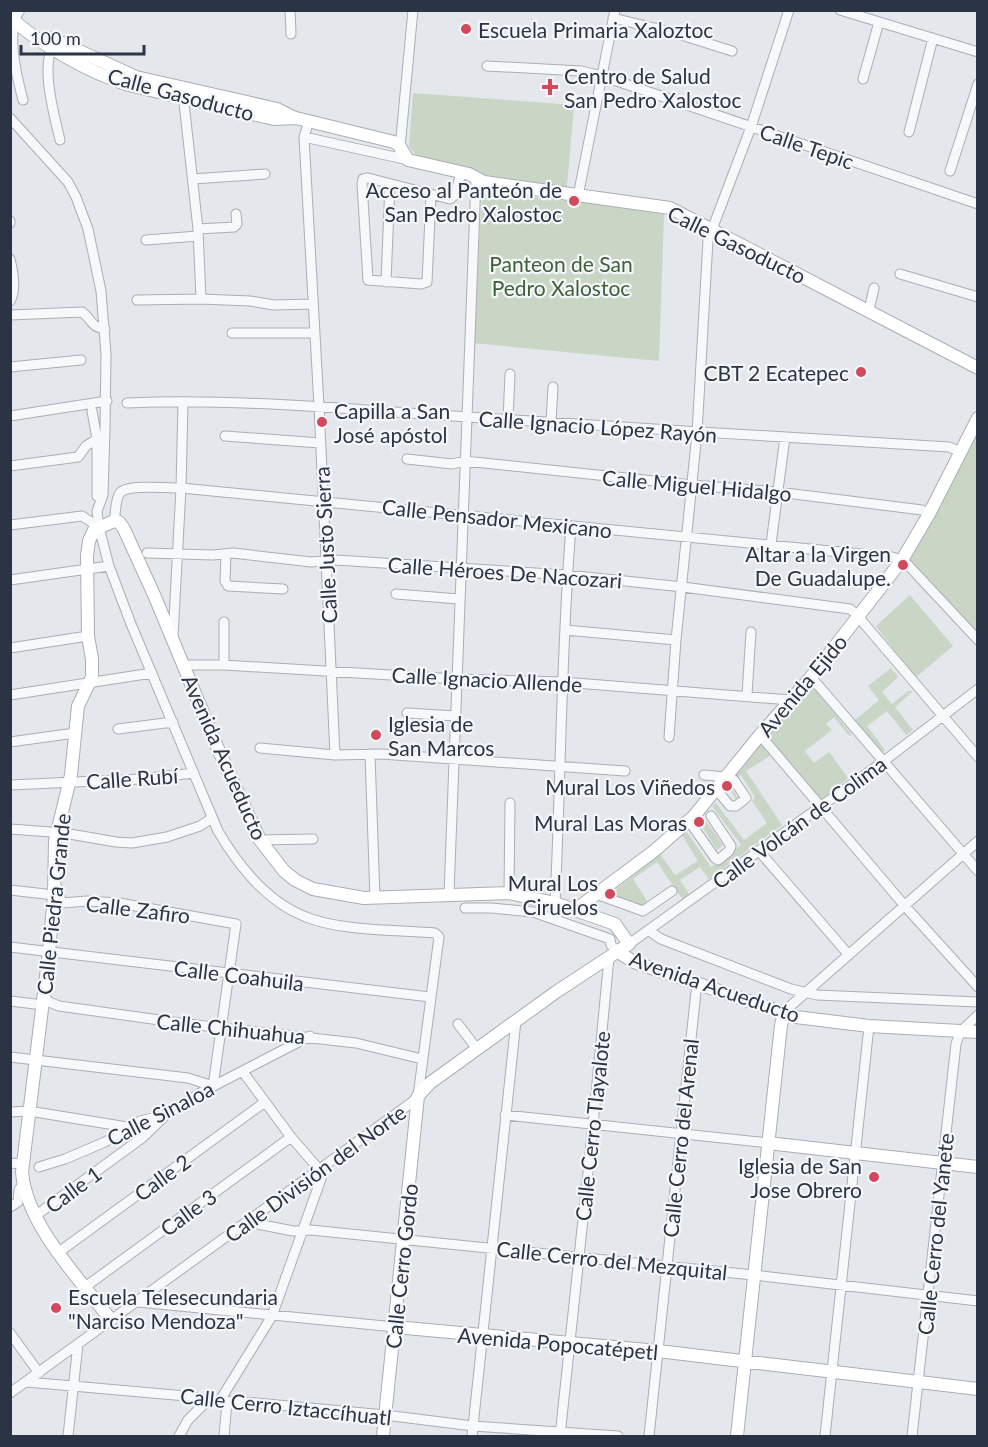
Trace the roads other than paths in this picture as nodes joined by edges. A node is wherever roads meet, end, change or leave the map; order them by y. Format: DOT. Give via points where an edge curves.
graph roads {
  1 [pos="290,10"];
  2 [pos="413,10"];
  3 [pos="789,10"];
  4 [pos="840,10"];
  5 [pos="15,14"];
  6 [pos="614,14"];
  7 [pos="862,14"];
  8 [pos="879,22"];
  9 [pos="291,34"];
  10 [pos="933,38"];
  11 [pos="53,44"];
  12 [pos="732,51"];
  13 [pos="978,52"];
  14 [pos="487,66"];
  15 [pos="602,76"];
  16 [pos="863,79"];
  17 [pos="978,84"];
  18 [pos="184,93"];
  19 [pos="23,100"];
  20 [pos="10,117"];
  21 [pos="309,121"];
  22 [pos="750,127"];
  23 [pos="909,132"];
  24 [pos="304,137"];
  25 [pos="60,140"];
  26 [pos="403,155"];
  27 [pos="950,171"];
  28 [pos="461,173"];
  29 [pos="265,174"];
  30 [pos="193,179"];
  31 [pos="476,179"];
  32 [pos="390,184"];
  33 [pos="431,195"];
  34 [pos="578,196"];
  35 [pos="978,204"];
  36 [pos="236,214"];
  37 [pos="711,229"];
  38 [pos="198,233"];
  39 [pos="146,240"];
  40 [pos="10,258"];
  41 [pos="900,274"];
  42 [pos="386,282"];
  43 [pos="874,288"];
  44 [pos="978,297"];
  45 [pos="201,299"];
  46 [pos="137,300"];
  47 [pos="10,301"];
  48 [pos="313,304"];
  49 [pos="868,310"];
  50 [pos="10,315"];
  51 [pos="105,329"];
  52 [pos="232,333"];
  53 [pos="315,333"];
  54 [pos="81,360"];
  55 [pos="10,367"];
  56 [pos="978,369"];
  57 [pos="510,374"];
  58 [pos="553,387"];
  59 [pos="106,401"];
  60 [pos="183,402"];
  61 [pos="127,403"];
  62 [pos="319,406"];
  63 [pos="92,411"];
  64 [pos="10,416"];
  65 [pos="467,417"];
  66 [pos="978,418"];
  67 [pos="508,420"];
  68 [pos="551,422"];
  69 [pos="697,433"];
  70 [pos="225,436"];
  71 [pos="785,437"];
  72 [pos="97,439"];
  73 [pos="320,443"];
  74 [pos="961,452"];
  75 [pos="407,459"];
  76 [pos="465,461"];
  77 [pos="10,466"];
  78 [pos="692,485"];
  79 [pos="181,488"];
  80 [pos="778,492"];
  81 [pos="323,500"];
  82 [pos="97,511"];
  83 [pos="462,514"];
  84 [pos="929,514"];
  85 [pos="114,521"];
  86 [pos="10,525"];
  87 [pos="571,526"];
  88 [pos="99,527"];
  89 [pos="688,538"];
  90 [pos="771,544"];
  91 [pos="147,553"];
  92 [pos="178,553"];
  93 [pos="226,554"];
  94 [pos="326,561"];
  95 [pos="902,561"];
  96 [pos="109,566"];
  97 [pos="460,569"];
  98 [pos="87,570"];
  99 [pos="567,575"];
  100 [pos="10,580"];
  101 [pos="683,587"];
  102 [pos="283,589"];
  103 [pos="396,594"];
  104 [pos="459,599"];
  105 [pos="859,618"];
  106 [pos="224,621"];
  107 [pos="565,630"];
  108 [pos="751,632"];
  109 [pos="88,636"];
  110 [pos="172,639"];
  111 [pos="676,640"];
  112 [pos="978,640"];
  113 [pos="10,648"];
  114 [pos="183,665"];
  115 [pos="224,665"];
  116 [pos="332,672"];
  117 [pos="152,673"];
  118 [pos="811,677"];
  119 [pos="457,679"];
  120 [pos="562,682"];
  121 [pos="90,683"];
  122 [pos="978,689"];
  123 [pos="672,690"];
  124 [pos="10,695"];
  125 [pos="747,695"];
  126 [pos="790,700"];
  127 [pos="407,713"];
  128 [pos="455,716"];
  129 [pos="943,717"];
  130 [pos="173,722"];
  131 [pos="118,729"];
  132 [pos="75,733"];
  133 [pos="760,735"];
  134 [pos="669,737"];
  135 [pos="10,742"];
  136 [pos="260,748"];
  137 [pos="370,754"];
  138 [pos="335,755"];
  139 [pos="978,757"];
  140 [pos="454,759"];
  141 [pos="884,761"];
  142 [pos="561,768"];
  143 [pos="625,771"];
  144 [pos="194,773"];
  145 [pos="704,775"];
  146 [pos="730,779"];
  147 [pos="69,783"];
  148 [pos="10,785"];
  149 [pos="716,789"];
  150 [pos="510,803"];
  151 [pos="820,807"];
  152 [pos="711,816"];
  153 [pos="212,819"];
  154 [pos="689,821"];
  155 [pos="10,829"];
  156 [pos="57,833"];
  157 [pos="313,839"];
  158 [pos="260,840"];
  159 [pos="978,841"];
  160 [pos="759,851"];
  161 [pos="963,853"];
  162 [pos="978,870"];
  163 [pos="54,889"];
  164 [pos="10,891"];
  165 [pos="672,891"];
  166 [pos="509,892"];
  167 [pos="449,894"];
  168 [pos="596,894"];
  169 [pos="375,898"];
  170 [pos="555,903"];
  171 [pos="904,904"];
  172 [pos="465,908"];
  173 [pos="575,910"];
  174 [pos="648,930"];
  175 [pos="629,944"];
  176 [pos="10,947"];
  177 [pos="49,952"];
  178 [pos="848,954"];
  179 [pos="613,955"];
  180 [pos="229,974"];
  181 [pos="697,982"];
  182 [pos="978,987"];
  183 [pos="805,993"];
  184 [pos="430,997"];
  185 [pos="43,1000"];
  186 [pos="10,1001"];
  187 [pos="978,1002"];
  188 [pos="784,1014"];
  189 [pos="978,1015"];
  190 [pos="516,1021"];
  191 [pos="458,1024"];
  192 [pos="869,1026"];
  193 [pos="222,1027"];
  194 [pos="960,1032"];
  195 [pos="978,1032"];
  196 [pos="310,1036"];
  197 [pos="477,1049"];
  198 [pos="10,1057"];
  199 [pos="422,1059"];
  200 [pos="36,1060"];
  201 [pos="243,1072"];
  202 [pos="213,1086"];
  203 [pos="418,1096"];
  204 [pos="265,1102"];
  205 [pos="29,1111"];
  206 [pos="10,1112"];
  207 [pos="166,1115"];
  208 [pos="505,1115"];
  209 [pos="593,1125"];
  210 [pos="127,1127"];
  211 [pos="680,1134"];
  212 [pos="291,1137"];
  213 [pos="768,1143"];
  214 [pos="856,1152"];
  215 [pos="943,1163"];
  216 [pos="17,1164"];
  217 [pos="39,1167"];
  218 [pos="978,1167"];
  219 [pos="318,1170"];
  220 [pos="24,1182"];
  221 [pos="14,1204"];
  222 [pos="35,1216"];
  223 [pos="247,1222"];
  224 [pos="301,1230"];
  225 [pos="404,1240"];
  226 [pos="491,1248"];
  227 [pos="59,1252"];
  228 [pos="579,1258"];
  229 [pos="667,1266"];
  230 [pos="753,1275"];
  231 [pos="842,1286"];
  232 [pos="85,1287"];
  233 [pos="928,1296"];
  234 [pos="978,1301"];
  235 [pos="138,1302"];
  236 [pos="272,1316"];
  237 [pos="111,1320"];
  238 [pos="395,1327"];
  239 [pos="10,1333"];
  240 [pos="483,1336"];
  241 [pos="78,1344"];
  242 [pos="570,1344"];
  243 [pos="658,1352"];
  244 [pos="746,1363"];
  245 [pos="39,1373"];
  246 [pos="832,1373"];
  247 [pos="26,1382"];
  248 [pos="918,1382"];
  249 [pos="74,1385"];
  250 [pos="978,1389"];
  251 [pos="10,1393"];
  252 [pos="207,1401"];
  253 [pos="223,1402"];
  254 [pos="385,1415"];
  255 [pos="473,1426"];
  256 [pos="561,1434"];
  257 [pos="68,1437"];
  258 [pos="179,1437"];
  259 [pos="225,1437"];
  260 [pos="383,1437"];
  261 [pos="472,1437"];
  262 [pos="618,1437"];
  263 [pos="649,1437"];
  264 [pos="737,1437"];
  265 [pos="825,1437"];
  266 [pos="912,1437"];
  1 -- 9 [label="street"];
  2 -- 26 [label="street"];
  3 -- 22 [label="street"];
  4 -- 7 [label="street"];
  5 -- 11 [label="street, Calle Gasoducto"];
  5 -- 19 [label="street" via="15,62"];
  6 -- 12 [label="street"];
  6 -- 15 [label="street"];
  7 -- 8 [label="street"];
  8 -- 10 [label="street"];
  8 -- 16 [label="street"];
  10 -- 13 [label="street"];
  10 -- 23 [label="street"];
  11 -- 18 [label="street, Calle Gasoducto"];
  11 -- 25 [label="street" via="48,70"];
  14 -- 15 [label="street, Calle Tepic"];
  15 -- 22 [label="street, Calle Tepic"];
  15 -- 34 [label="street"];
  17 -- 27 [label="street"];
  18 -- 21 [label="street, Calle Gasoducto" via="277,109"];
  18 -- 30 [label="street"];
  20 -- 51 [label="street, Avenida Acueducto" via="50,160 76,197 96,263"];
  21 -- 24 [label="street, Calle Justo Sierra"];
  21 -- 26 [label="street, Calle Gasoducto" via="394,142"];
  22 -- 35 [label="street, Calle Tepic"];
  22 -- 37 [label="street"];
  24 -- 26 [label="street, Calle Gasoducto"];
  24 -- 48 [label="street, Calle Justo Sierra"];
  26 -- 28 [label="street, Calle Gasoducto"];
  28 -- 31 [label="street, Calle Gasoducto"];
  28 -- 33 [label="street" via="452,199"];
  29 -- 30 [label="street"];
  30 -- 38 [label="street"];
  31 -- 34 [label="street, Calle Gasoducto"];
  31 -- 65 [label="street"];
  32 -- 33 [label="street"];
  32 -- 42 [label="street"];
  32 -- 42 [label="street" via="368,178 362,184 367,277 370,281"];
  33 -- 42 [label="street" via="428,279 421,284"];
  34 -- 37 [label="street, Calle Gasoducto" via="663,206"];
  36 -- 38 [label="street" via="234,227"];
  37 -- 49 [label="street, Calle Gasoducto"];
  37 -- 69 [label="street"];
  38 -- 39 [label="street"];
  38 -- 45 [label="street"];
  40 -- 47 [label="street"];
  41 -- 44 [label="street"];
  43 -- 49 [label="street"];
  45 -- 46 [label="street"];
  45 -- 48 [label="street"];
  48 -- 53 [label="street, Calle Justo Sierra"];
  49 -- 56 [label="street, Calle Gasoducto"];
  50 -- 51 [label="street" via="82,312 90,324"];
  51 -- 59 [label="street, Avenida Acueducto"];
  52 -- 53 [label="street"];
  53 -- 62 [label="street, Calle Justo Sierra"];
  54 -- 55 [label="street"];
  57 -- 67 [label="street"];
  58 -- 68 [label="street"];
  59 -- 64 [label="street"];
  59 -- 82 [label="street, Avenida Acueducto" via="103,495"];
  60 -- 61 [label="street, Calle Ignacio López Rayón"];
  60 -- 62 [label="street, Calle Ignacio López Rayón"];
  60 -- 79 [label="street"];
  62 -- 65 [label="street, Calle Ignacio López Rayón"];
  62 -- 73 [label="street, Calle Justo Sierra"];
  63 -- 72 [label="street"];
  65 -- 67 [label="street, Calle Ignacio López Rayón"];
  65 -- 76 [label="street"];
  66 -- 74 [label="street, Avenida Ejido"];
  67 -- 68 [label="street, Calle Ignacio López Rayón"];
  68 -- 69 [label="street, Calle Ignacio López Rayón"];
  69 -- 71 [label="street, Calle Ignacio López Rayón"];
  69 -- 78 [label="street"];
  70 -- 73 [label="street"];
  71 -- 74 [label="street, Calle Ignacio López Rayón" via="949,447"];
  71 -- 80 [label="street"];
  72 -- 77 [label="street" via="78,458"];
  72 -- 82 [label="street"];
  73 -- 81 [label="street, Calle Justo Sierra"];
  74 -- 84 [label="street, Avenida Ejido"];
  75 -- 76 [label="street, Calle Miguel Hidalgo" via="452,464"];
  76 -- 78 [label="street, Calle Miguel Hidalgo"];
  76 -- 83 [label="street"];
  78 -- 80 [label="street, Calle Miguel Hidalgo"];
  78 -- 89 [label="street"];
  79 -- 81 [label="street, Calle Pensador Mexicano"];
  79 -- 85 [label="street, Calle Pensador Mexicano" via="123,491 118,496"];
  79 -- 92 [label="street"];
  80 -- 84 [label="street, Calle Miguel Hidalgo"];
  80 -- 90 [label="street"];
  81 -- 83 [label="street, Calle Pensador Mexicano"];
  81 -- 94 [label="street, Calle Justo Sierra"];
  82 -- 88 [label="street, Avenida Acueducto"];
  83 -- 87 [label="street, Calle Pensador Mexicano"];
  83 -- 97 [label="street"];
  84 -- 95 [label="street, Avenida Ejido"];
  85 -- 88 [label="street"];
  85 -- 110 [label="street, Avenida Acueducto" via="124,529"];
  86 -- 88 [label="street" via="82,516"];
  87 -- 89 [label="street, Calle Pensador Mexicano"];
  87 -- 99 [label="street"];
  88 -- 96 [label="street, Avenida Acueducto"];
  88 -- 98 [label="street, Calle Piedra Grande" via="89,541"];
  89 -- 90 [label="street, Calle Pensador Mexicano"];
  89 -- 101 [label="street"];
  90 -- 95 [label="street, Calle Pensador Mexicano"];
  91 -- 92 [label="street, Calle Héroes De Nacozari"];
  92 -- 93 [label="street, Calle Héroes De Nacozari"];
  92 -- 110 [label="street"];
  93 -- 94 [label="street, Calle Héroes De Nacozari"];
  93 -- 102 [label="street" via="228,586"];
  94 -- 97 [label="street, Calle Héroes De Nacozari"];
  94 -- 116 [label="street, Calle Justo Sierra"];
  95 -- 105 [label="street, Avenida Ejido"];
  95 -- 112 [label="street"];
  96 -- 98 [label="street"];
  96 -- 117 [label="street, Avenida Acueducto"];
  97 -- 99 [label="street, Calle Héroes De Nacozari"];
  97 -- 104 [label="street"];
  98 -- 100 [label="street"];
  98 -- 109 [label="street, Calle Piedra Grande"];
  99 -- 101 [label="street, Calle Héroes De Nacozari"];
  99 -- 107 [label="street"];
  101 -- 105 [label="street, Calle Héroes De Nacozari" via="845,608"];
  101 -- 111 [label="street"];
  103 -- 104 [label="street"];
  104 -- 119 [label="street"];
  105 -- 118 [label="street, Avenida Ejido"];
  105 -- 129 [label="street"];
  106 -- 115 [label="street"];
  107 -- 111 [label="street"];
  107 -- 120 [label="street"];
  108 -- 125 [label="street"];
  109 -- 113 [label="street"];
  109 -- 121 [label="street, Calle Piedra Grande"];
  110 -- 114 [label="street, Avenida Acueducto"];
  111 -- 123 [label="street"];
  114 -- 115 [label="street, Calle Ignacio Allende"];
  114 -- 158 [label="street, Avenida Acueducto"];
  115 -- 116 [label="street, Calle Ignacio Allende"];
  116 -- 119 [label="street, Calle Ignacio Allende"];
  116 -- 138 [label="street, Calle Justo Sierra"];
  117 -- 121 [label="street"];
  117 -- 130 [label="street, Avenida Acueducto"];
  118 -- 126 [label="street, Avenida Ejido"];
  118 -- 141 [label="street"];
  119 -- 120 [label="street, Calle Ignacio Allende"];
  119 -- 128 [label="street"];
  120 -- 123 [label="street, Calle Ignacio Allende"];
  120 -- 142 [label="street"];
  121 -- 124 [label="street"];
  121 -- 132 [label="street, Calle Piedra Grande" via="80,698"];
  122 -- 129 [label="street, Calle Volcán de Colima"];
  123 -- 125 [label="street, Calle Ignacio Allende"];
  123 -- 134 [label="street"];
  125 -- 126 [label="street, Calle Ignacio Allende"];
  126 -- 133 [label="street, Avenida Ejido"];
  127 -- 128 [label="street"];
  128 -- 140 [label="street"];
  129 -- 139 [label="street"];
  129 -- 141 [label="street, Calle Volcán de Colima"];
  130 -- 131 [label="street"];
  130 -- 144 [label="street, Avenida Acueducto"];
  132 -- 135 [label="street"];
  132 -- 147 [label="street, Calle Piedra Grande"];
  133 -- 146 [label="street, Avenida Ejido"];
  133 -- 151 [label="street"];
  136 -- 138 [label="street"];
  137 -- 138 [label="street"];
  137 -- 140 [label="street"];
  137 -- 169 [label="street"];
  140 -- 142 [label="street"];
  140 -- 167 [label="street"];
  141 -- 151 [label="street, Calle Volcán de Colima"];
  141 -- 161 [label="street"];
  142 -- 143 [label="street"];
  142 -- 170 [label="street"];
  144 -- 147 [label="street, Calle Rubí"];
  144 -- 153 [label="street, Avenida Acueducto"];
  145 -- 146 [label="street"];
  146 -- 149 [label="street, Avenida Ejido"];
  146 -- 149 [label="street" via="746,798 736,806 729,805"];
  147 -- 148 [label="street, Calle Rubí"];
  147 -- 156 [label="street, Calle Piedra Grande"];
  149 -- 154 [label="street, Avenida Ejido"];
  150 -- 166 [label="street"];
  151 -- 160 [label="street, Calle Volcán de Colima"];
  151 -- 171 [label="street"];
  152 -- 154 [label="street" via="731,846 718,860"];
  153 -- 156 [label="street" via="167,837 132,843"];
  153 -- 184 [label="street, Avenida Acueducto" via="228,849 255,882 291,910 326,923 438,934"];
  154 -- 168 [label="street, Avenida Ejido"];
  155 -- 156 [label="street"];
  156 -- 163 [label="street, Calle Piedra Grande"];
  157 -- 158 [label="street"];
  158 -- 169 [label="street, Avenida Acueducto" via="284,871 304,884 323,892"];
  159 -- 161 [label="street"];
  160 -- 174 [label="street, Calle Volcán de Colima"];
  160 -- 178 [label="street"];
  161 -- 162 [label="street"];
  161 -- 171 [label="street"];
  163 -- 164 [label="street"];
  163 -- 177 [label="street, Calle Piedra Grande"];
  163 -- 180 [label="street, Calle Zafiro" via="58,887 62,903 119,903 236,924"];
  165 -- 168 [label="street" via="643,911"];
  166 -- 167 [label="street, Avenida Acueducto"];
  166 -- 170 [label="street, Avenida Acueducto"];
  167 -- 169 [label="street, Avenida Acueducto"];
  168 -- 173 [label="street, Avenida Ejido"];
  170 -- 173 [label="street, Avenida Acueducto"];
  171 -- 178 [label="street"];
  171 -- 182 [label="street"];
  172 -- 179 [label="street, Avenida Acueducto" via="513,909 544,916 610,939"];
  173 -- 175 [label="street, Avenida Acueducto" via="615,924"];
  174 -- 175 [label="street, Calle Volcán de Colima"];
  174 -- 183 [label="street, Avenida Acueducto" via="662,939"];
  175 -- 179 [label="street, Calle Volcán de Colima"];
  176 -- 177 [label="street, Calle Coahuila"];
  177 -- 180 [label="street, Calle Coahuila"];
  177 -- 185 [label="street, Calle Piedra Grande"];
  178 -- 183 [label="street"];
  179 -- 181 [label="street, Avenida Acueducto"];
  179 -- 190 [label="street, Calle División del Norte"];
  179 -- 209 [label="street, Calle Cerro Tlayalote"];
  180 -- 184 [label="street, Calle Coahuila"];
  180 -- 193 [label="street"];
  181 -- 188 [label="street, Avenida Acueducto"];
  181 -- 211 [label="street, Calle Cerro del Arenal"];
  183 -- 187 [label="street, Avenida Acueducto"];
  183 -- 188 [label="street"];
  184 -- 199 [label="street"];
  185 -- 186 [label="street, Calle Chihuahua"];
  185 -- 193 [label="street, Calle Chihuahua" via="59,1006"];
  185 -- 200 [label="street, Calle Piedra Grande"];
  188 -- 192 [label="street, Avenida Acueducto"];
  188 -- 213 [label="street"];
  189 -- 194 [label="street"];
  190 -- 197 [label="street, Calle División del Norte"];
  190 -- 208 [label="street"];
  191 -- 197 [label="street"];
  192 -- 194 [label="street, Avenida Acueducto"];
  192 -- 214 [label="street"];
  193 -- 196 [label="street, Calle Chihuahua"];
  193 -- 202 [label="street"];
  194 -- 195 [label="street, Avenida Acueducto"];
  194 -- 215 [label="street, Calle Cerro del Yanete"];
  196 -- 199 [label="street, Calle Chihuahua"];
  196 -- 201 [label="street, Calle Sinaloa"];
  197 -- 203 [label="street, Calle División del Norte"];
  198 -- 200 [label="street"];
  199 -- 203 [label="street"];
  200 -- 202 [label="street" via="188,1078"];
  200 -- 205 [label="street, Calle Piedra Grande"];
  201 -- 202 [label="street, Calle Sinaloa"];
  201 -- 204 [label="street"];
  202 -- 207 [label="street, Calle Sinaloa"];
  203 -- 219 [label="street, Calle División del Norte"];
  203 -- 225 [label="street, Calle Cerro Gordo"];
  204 -- 212 [label="street"];
  204 -- 227 [label="street, Calle 2"];
  205 -- 206 [label="street"];
  205 -- 210 [label="street"];
  205 -- 216 [label="street, Calle Piedra Grande"];
  207 -- 210 [label="street, Calle Sinaloa"];
  207 -- 222 [label="street, Calle 1" via="142,1138"];
  208 -- 209 [label="street"];
  208 -- 226 [label="street"];
  209 -- 211 [label="street"];
  209 -- 228 [label="street, Calle Cerro Tlayalote"];
  210 -- 217 [label="street, Calle Sinaloa" via="105,1142"];
  211 -- 213 [label="street"];
  211 -- 229 [label="street, Calle Cerro del Arenal"];
  212 -- 219 [label="street"];
  212 -- 232 [label="street, Calle 3"];
  213 -- 214 [label="street"];
  213 -- 230 [label="street"];
  214 -- 215 [label="street"];
  214 -- 231 [label="street"];
  215 -- 218 [label="street"];
  215 -- 233 [label="street, Calle Cerro del Yanete"];
  216 -- 220 [label="street, Calle Piedra Grande"];
  219 -- 223 [label="street, Calle División del Norte"];
  219 -- 224 [label="street" via="320,1182"];
  220 -- 221 [label="street"];
  220 -- 222 [label="street, Calle Piedra Grande"];
  222 -- 227 [label="street, Calle Piedra Grande"];
  223 -- 224 [label="street, Calle Cerro del Mezquital"];
  223 -- 235 [label="street, Calle División del Norte"];
  224 -- 225 [label="street, Calle Cerro del Mezquital"];
  224 -- 236 [label="street"];
  225 -- 226 [label="street, Calle Cerro del Mezquital"];
  225 -- 238 [label="street, Calle Cerro Gordo"];
  226 -- 228 [label="street, Calle Cerro del Mezquital"];
  226 -- 240 [label="street"];
  227 -- 232 [label="street, Calle Piedra Grande"];
  228 -- 229 [label="street, Calle Cerro del Mezquital"];
  228 -- 242 [label="street, Calle Cerro Tlayalote"];
  229 -- 230 [label="street, Calle Cerro del Mezquital"];
  229 -- 243 [label="street, Calle Cerro del Arenal"];
  230 -- 231 [label="street, Calle Cerro del Mezquital"];
  230 -- 244 [label="street"];
  231 -- 233 [label="street, Calle Cerro del Mezquital"];
  231 -- 246 [label="street"];
  232 -- 237 [label="street, Calle Piedra Grande"];
  233 -- 234 [label="street, Calle Cerro del Mezquital"];
  233 -- 248 [label="street, Calle Cerro del Yanete"];
  235 -- 236 [label="street, Avenida Popocatépetl"];
  235 -- 237 [label="street, Calle División del Norte"];
  236 -- 238 [label="street, Avenida Popocatépetl"];
  236 -- 253 [label="street"];
  237 -- 241 [label="street, Calle División del Norte"];
  238 -- 240 [label="street, Avenida Popocatépetl"];
  238 -- 254 [label="street, Calle Cerro Gordo"];
  239 -- 245 [label="street"];
  240 -- 242 [label="street, Avenida Popocatépetl"];
  240 -- 255 [label="street"];
  241 -- 245 [label="street, Calle División del Norte"];
  241 -- 249 [label="street"];
  242 -- 243 [label="street, Avenida Popocatépetl"];
  242 -- 256 [label="street, Calle Cerro Tlayalote"];
  243 -- 244 [label="street, Avenida Popocatépetl"];
  243 -- 263 [label="street, Calle Cerro del Arenal"];
  244 -- 246 [label="street, Avenida Popocatépetl"];
  244 -- 264 [label="street"];
  245 -- 247 [label="street, Calle División del Norte"];
  246 -- 248 [label="street, Avenida Popocatépetl"];
  246 -- 265 [label="street"];
  247 -- 249 [label="street, Calle Cerro Iztaccíhuatl"];
  247 -- 251 [label="street, Calle División del Norte"];
  248 -- 250 [label="street, Avenida Popocatépetl"];
  248 -- 266 [label="street, Calle Cerro del Yanete"];
  249 -- 252 [label="street, Calle Cerro Iztaccíhuatl"];
  249 -- 257 [label="street"];
  252 -- 253 [label="street, Calle Cerro Iztaccíhuatl"];
  252 -- 258 [label="street"];
  253 -- 254 [label="street, Calle Cerro Iztaccíhuatl"];
  253 -- 259 [label="street"];
  254 -- 255 [label="street, Calle Cerro Iztaccíhuatl"];
  254 -- 260 [label="street, Calle Cerro Gordo"];
  255 -- 256 [label="street, Calle Cerro Iztaccíhuatl"];
  255 -- 261 [label="street"];
  256 -- 262 [label="street, Calle Cerro Iztaccíhuatl"];
}
